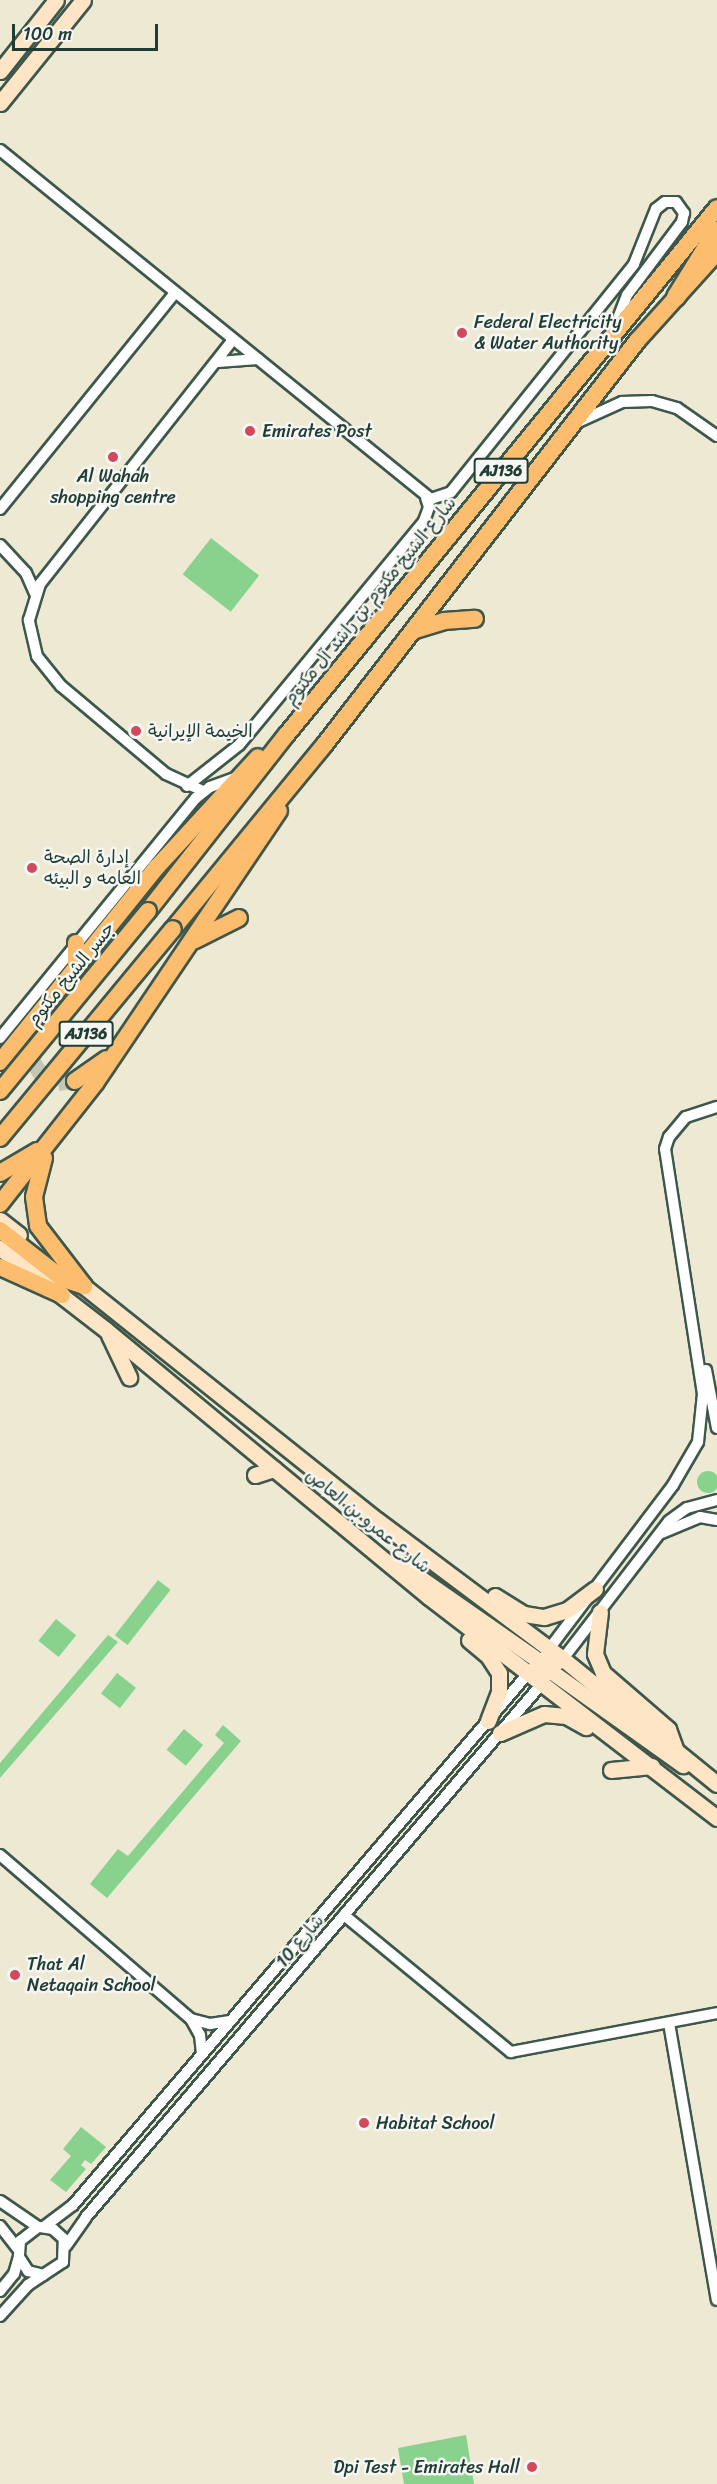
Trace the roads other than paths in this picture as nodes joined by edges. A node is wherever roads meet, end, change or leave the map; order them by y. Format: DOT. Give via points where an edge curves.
graph roads {
  1 [pos="56,0"];
  2 [pos="83,0"];
  3 [pos="0,71"];
  4 [pos="0,103"];
  5 [pos="1,149"];
  6 [pos="717,208"];
  7 [pos="717,231"];
  8 [pos="717,252"];
  9 [pos="175,294"];
  10 [pos="676,297"];
  11 [pos="614,333"];
  12 [pos="233,340"];
  13 [pos="258,359"];
  14 [pos="218,362"];
  15 [pos="574,425"];
  16 [pos="717,436"];
  17 [pos="426,498"];
  18 [pos="0,509"];
  19 [pos="0,545"];
  20 [pos="35,593"];
  21 [pos="476,619"];
  22 [pos="415,630"];
  23 [pos="287,734"];
  24 [pos="239,777"];
  25 [pos="293,783"];
  26 [pos="187,786"];
  27 [pos="203,791"];
  28 [pos="148,911"];
  29 [pos="239,918"];
  30 [pos="194,941"];
  31 [pos="76,943"];
  32 [pos="76,968"];
  33 [pos="48,1004"];
  34 [pos="0,1037"];
  35 [pos="125,1041"];
  36 [pos="33,1045"];
  37 [pos="2,1059"];
  38 [pos="75,1081"];
  39 [pos="0,1091"];
  40 [pos="717,1107"];
  41 [pos="0,1138"];
  42 [pos="50,1143"];
  43 [pos="0,1173"];
  44 [pos="0,1204"];
  45 [pos="0,1220"];
  46 [pos="0,1230"];
  47 [pos="0,1248"];
  48 [pos="0,1268"];
  49 [pos="84,1286"];
  50 [pos="62,1295"];
  51 [pos="106,1330"];
  52 [pos="697,1354"];
  53 [pos="129,1377"];
  54 [pos="717,1428"];
  55 [pos="274,1469"];
  56 [pos="255,1475"];
  57 [pos="717,1500"];
  58 [pos="717,1520"];
  59 [pos="659,1534"];
  60 [pos="392,1564"];
  61 [pos="448,1572"];
  62 [pos="595,1589"];
  63 [pos="429,1597"];
  64 [pos="600,1612"];
  65 [pos="544,1655"];
  66 [pos="563,1659"];
  67 [pos="552,1672"];
  68 [pos="529,1673"];
  69 [pos="541,1684"];
  70 [pos="488,1720"];
  71 [pos="500,1733"];
  72 [pos="619,1741"];
  73 [pos="675,1748"];
  74 [pos="652,1766"];
  75 [pos="695,1766"];
  76 [pos="611,1770"];
  77 [pos="717,1784"];
  78 [pos="717,1818"];
  79 [pos="0,1855"];
  80 [pos="344,1915"];
  81 [pos="717,2013"];
  82 [pos="191,2019"];
  83 [pos="230,2021"];
  84 [pos="669,2023"];
  85 [pos="202,2054"];
  86 [pos="0,2201"];
  87 [pos="0,2226"];
  88 [pos="42,2226"];
  89 [pos="66,2247"];
  90 [pos="18,2253"];
  91 [pos="44,2275"];
  92 [pos="0,2291"];
  93 [pos="717,2300"];
  94 [pos="0,2316"];
  1 -- 3 [label="main road"];
  2 -- 4 [label="main road"];
  5 -- 9 [label="street"];
  6 -- 11 [label="main road, شارع الشيخ مكتوم بن راشد آل مكتوم / AJ136"];
  7 -- 10 [label="highway"];
  8 -- 10 [label="main road, AJ136"];
  9 -- 12 [label="street"];
  9 -- 18 [label="street"];
  10 -- 15 [label="main road, AJ136" via="637,341"];
  11 -- 17 [label="street" via="627,295 682,222 684,213 676,202 665,202 656,209 634,264 451,492 442,498"];
  11 -- 23 [label="main road, شارع الشيخ مكتوم بن راشد آل مكتوم / AJ136"];
  12 -- 13 [label="street"];
  12 -- 14 [label="street"];
  13 -- 14 [label="street"];
  13 -- 17 [label="street"];
  14 -- 20 [label="street"];
  15 -- 16 [label="street" via="622,402 652,401 678,408"];
  15 -- 22 [label="main road, AJ136"];
  17 -- 26 [label="street" via="429,507 424,520 239,745"];
  19 -- 20 [label="street" via="26,573"];
  20 -- 26 [label="street" via="29,629 33,647 47,671 166,774"];
  21 -- 22 [label="main road" via="444,621"];
  22 -- 25 [label="main road, AJ136"];
  23 -- 24 [label="main road"];
  23 -- 28 [label="main road, شارع الشيخ مكتوم بن راشد آل مكتوم / AJ136"];
  24 -- 27 [label="street"];
  24 -- 32 [label="main road" via="157,867"];
  25 -- 30 [label="main road" via="267,832"];
  25 -- 41 [label="main road, AJ136, bridge"];
  26 -- 27 [label="street"];
  27 -- 31 [label="street"];
  28 -- 39 [label="main road, جسر الشيخ مكتوم / AJ136, bridge"];
  29 -- 30 [label="main road"];
  30 -- 35 [label="main road"];
  31 -- 32 [label="main road"];
  31 -- 34 [label="street"];
  32 -- 33 [label="main road"];
  33 -- 36 [label="main road"];
  33 -- 37 [label="main road"];
  34 -- 37 [label="main road"];
  35 -- 38 [label="main road"];
  35 -- 42 [label="main road"];
  40 -- 52 [label="street" via="686,1117 676,1126 665,1149"];
  42 -- 43 [label="main road"];
  42 -- 44 [label="main road"];
  42 -- 49 [label="main road" via="35,1187 36,1217 43,1235"];
  45 -- 49 [label="main road, شارع عمرو بن العاص"];
  46 -- 49 [label="main road" via="63,1279"];
  47 -- 50 [label="main road, شارع عمرو بن العاص"];
  48 -- 50 [label="main road"];
  49 -- 61 [label="main road, شارع عمرو بن العاص"];
  50 -- 51 [label="main road, شارع عمرو بن العاص"];
  51 -- 53 [label="main road"];
  51 -- 55 [label="main road, شارع عمرو بن العاص"];
  52 -- 54 [label="street" via="705,1366"];
  52 -- 62 [label="street, شارع 10" via="704,1411 695,1449"];
  55 -- 56 [label="main road"];
  55 -- 60 [label="main road, شارع عمرو بن العاص"];
  57 -- 59 [label="street, شارع 10" via="687,1508"];
  58 -- 59 [label="street" via="687,1520"];
  59 -- 64 [label="street, شارع 10"];
  60 -- 63 [label="main road, شارع عمرو بن العاص"];
  60 -- 65 [label="main road" via="413,1570"];
  61 -- 62 [label="main road" via="467,1577 518,1611 536,1617 554,1616"];
  61 -- 65 [label="main road, شارع عمرو بن العاص"];
  62 -- 65 [label="street, شارع 10"];
  63 -- 68 [label="main road, شارع عمرو بن العاص"];
  63 -- 70 [label="main road" via="436,1612 488,1656 499,1674 499,1692"];
  64 -- 66 [label="street, شارع 10"];
  64 -- 73 [label="main road" via="595,1654 603,1673 668,1729"];
  65 -- 66 [label="main road, شارع عمرو بن العاص"];
  65 -- 68 [label="street, شارع 10"];
  66 -- 67 [label="street, شارع 10"];
  66 -- 73 [label="main road, شارع عمرو بن العاص"];
  67 -- 68 [label="main road"];
  67 -- 69 [label="street, شارع 10"];
  67 -- 75 [label="main road" via="677,1762"];
  68 -- 69 [label="main road, شارع عمرو بن العاص"];
  68 -- 70 [label="street, شارع 10"];
  69 -- 71 [label="street, شارع 10"];
  69 -- 72 [label="main road, شارع عمرو بن العاص"];
  70 -- 83 [label="street, شارع 10"];
  71 -- 72 [label="main road" via="532,1716 556,1713 606,1740"];
  71 -- 80 [label="street, شارع 10"];
  72 -- 74 [label="main road, شارع عمرو بن العاص"];
  73 -- 75 [label="main road, شارع عمرو بن العاص"];
  74 -- 76 [label="main road"];
  74 -- 78 [label="main road, شارع عمرو بن العاص"];
  75 -- 77 [label="main road, شارع عمرو بن العاص"];
  79 -- 82 [label="street"];
  80 -- 84 [label="street" via="511,2052"];
  80 -- 89 [label="street, شارع 10" via="86,2217"];
  81 -- 84 [label="street"];
  82 -- 83 [label="street" via="210,2024"];
  82 -- 85 [label="street" via="200,2035"];
  83 -- 85 [label="street, شارع 10"];
  84 -- 93 [label="street"];
  85 -- 88 [label="street, شارع 10" via="73,2205"];
  86 -- 88 [label="street"];
  87 -- 90 [label="street"];
  88 -- 89 [label="street" via="59,2233"];
  88 -- 90 [label="street" via="24,2235"];
  89 -- 91 [label="street" via="58,2268"];
  90 -- 91 [label="street" via="28,2271"];
  90 -- 92 [label="street" via="14,2274"];
  91 -- 94 [label="street" via="24,2289"];
}
